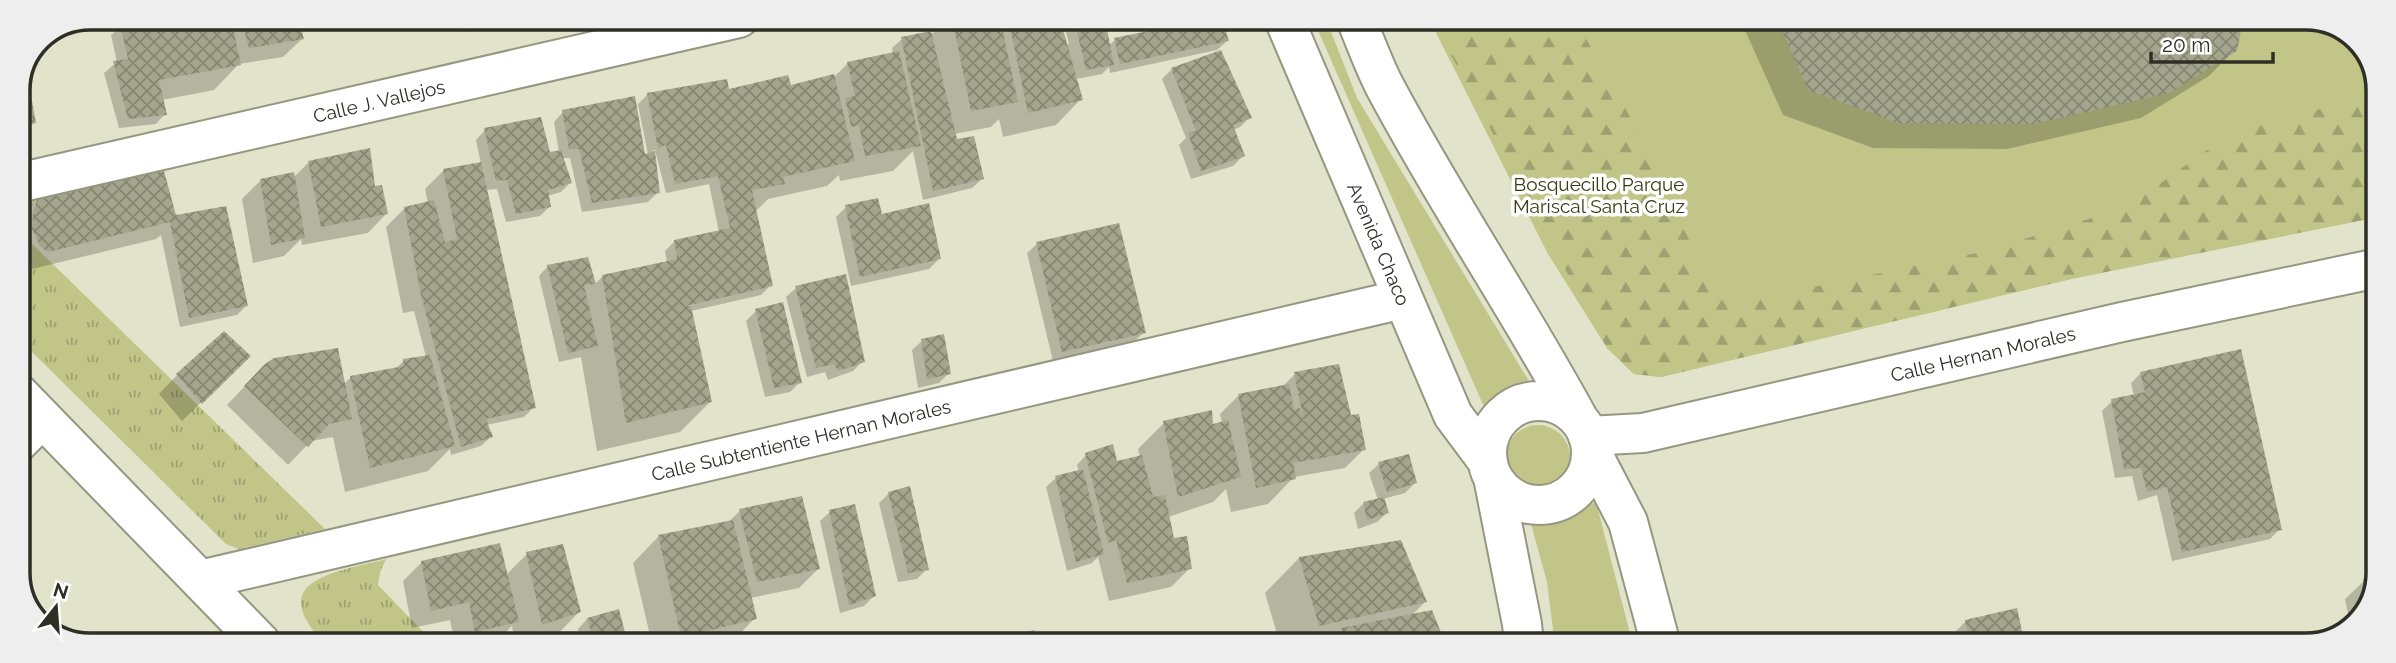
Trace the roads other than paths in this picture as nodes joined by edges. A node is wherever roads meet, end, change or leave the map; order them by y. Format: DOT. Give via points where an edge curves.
graph roads {
  1 [pos="687,30"];
  2 [pos="1288,30"];
  3 [pos="1361,30"];
  4 [pos="30,180"];
  5 [pos="2366,271"];
  6 [pos="1403,299"];
  7 [pos="30,406"];
  8 [pos="48,425"];
  9 [pos="1585,435"];
  10 [pos="30,444"];
  11 [pos="1490,469"];
  12 [pos="200,580"];
  13 [pos="251,633"];
  14 [pos="1523,633"];
  15 [pos="1658,633"];
  1 -- 4 [label="street, Calle J. Vallejos"];
  2 -- 6 [label="street, Avenida Chaco"];
  3 -- 9 [label="street" via="1384,85"];
  5 -- 9 [label="street, Calle Hernan Morales" via="1643,433"];
  6 -- 11 [label="street, Avenida Chaco" via="1453,415"];
  6 -- 12 [label="street, Calle Subtentiente Hernan Morales"];
  7 -- 8 [label="street"];
  8 -- 10 [label="lane"];
  8 -- 12 [label="street"];
  9 -- 11 [label="street" via="1567,410 1542,401 1516,406 1505,413 1490,435"];
  9 -- 11 [label="street" via="1587,472 1576,490 1558,501 1526,503 1507,493"];
  9 -- 15 [label="street" via="1629,522"];
  11 -- 14 [label="street, Avenida Chaco"];
  12 -- 13 [label="street"];
}
